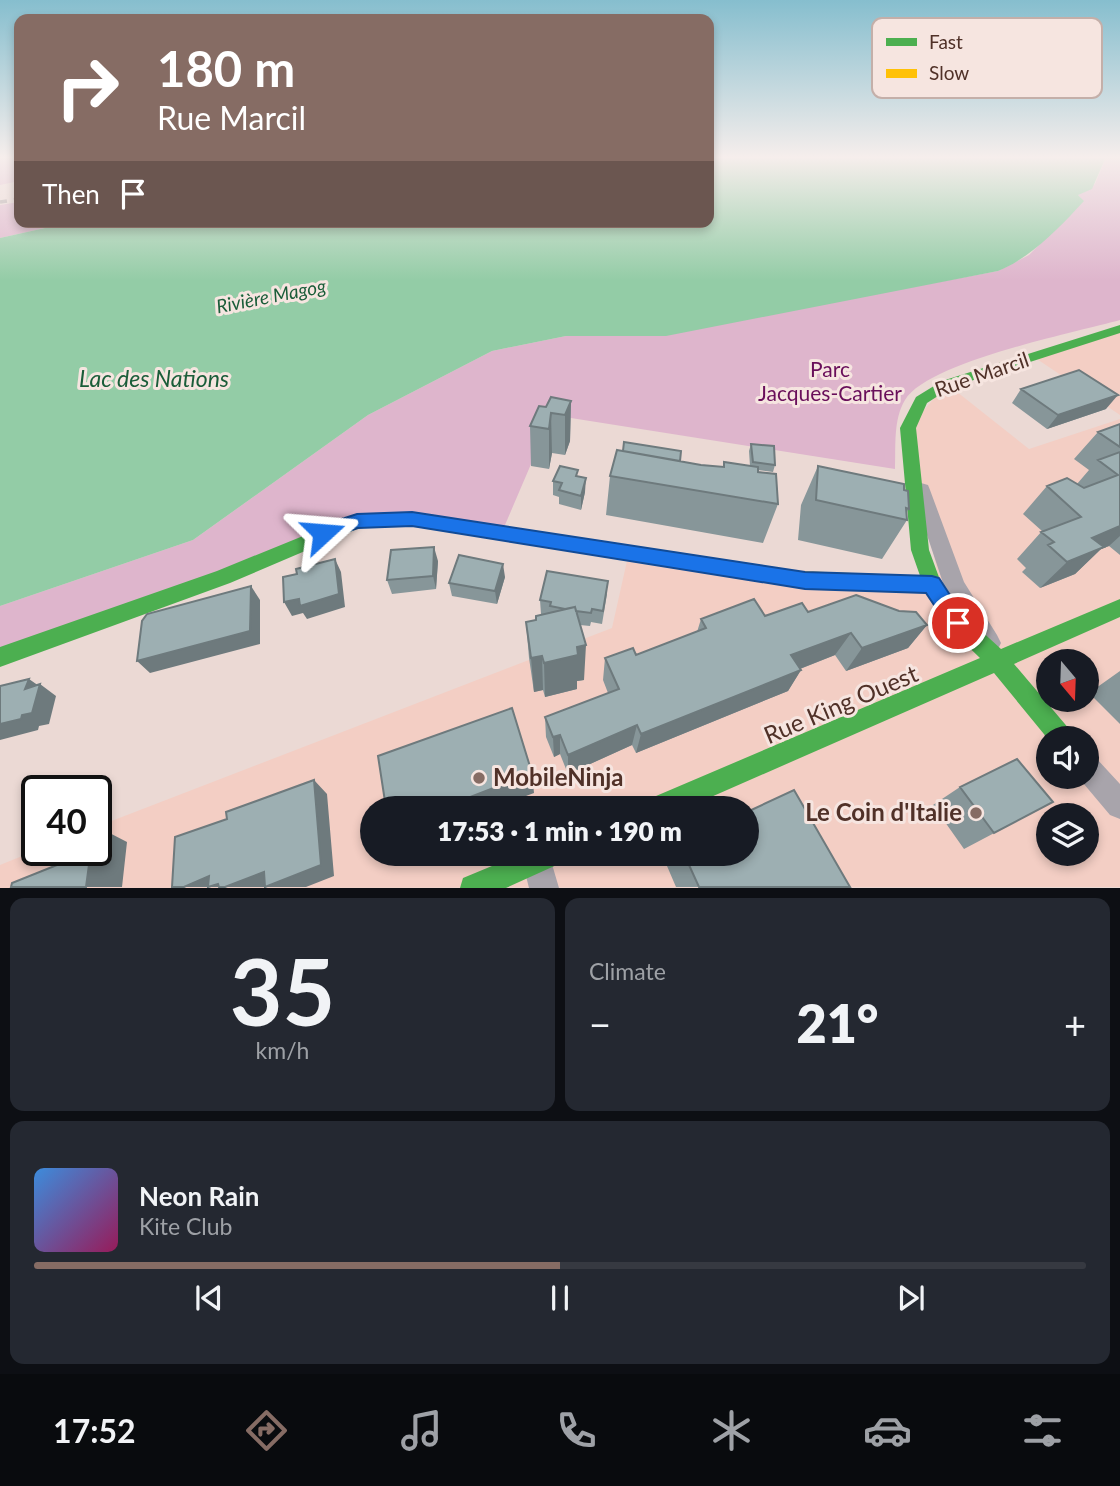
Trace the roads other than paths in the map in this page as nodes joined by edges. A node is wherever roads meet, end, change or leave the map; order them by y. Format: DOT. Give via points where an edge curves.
graph roads {
  1 [pos="1120,329"];
  2 [pos="915,473"];
  3 [pos="932,584"];
  4 [pos="1120,608"];
  5 [pos="0,657"];
  6 [pos="998,662"];
  7 [pos="1052,726"];
  8 [pos="1099,781"];
  9 [pos="686,796"];
  10 [pos="1120,805"];
  11 [pos="544,867"];
  12 [pos="473,887"];
  1 -- 2 [label="street, Rue Marcil" via="924,395 908,428"];
  2 -- 3 [label="street, Rue Marcil" via="920,550"];
  2 -- 6 [label="street, Rue Marcil" via="955,586"];
  3 -- 5 [label="street" via="805,580 412,519 357,521 223,577"];
  3 -- 6 [label="street, Rue Marcil" via="958,623"];
  4 -- 6 [label="street, Rue King Ouest"];
  6 -- 7 [label="street"];
  6 -- 9 [label="street, Rue King Ouest"];
  8 -- 10 [label="street"];
  11 -- 12 [label="street"];
}
